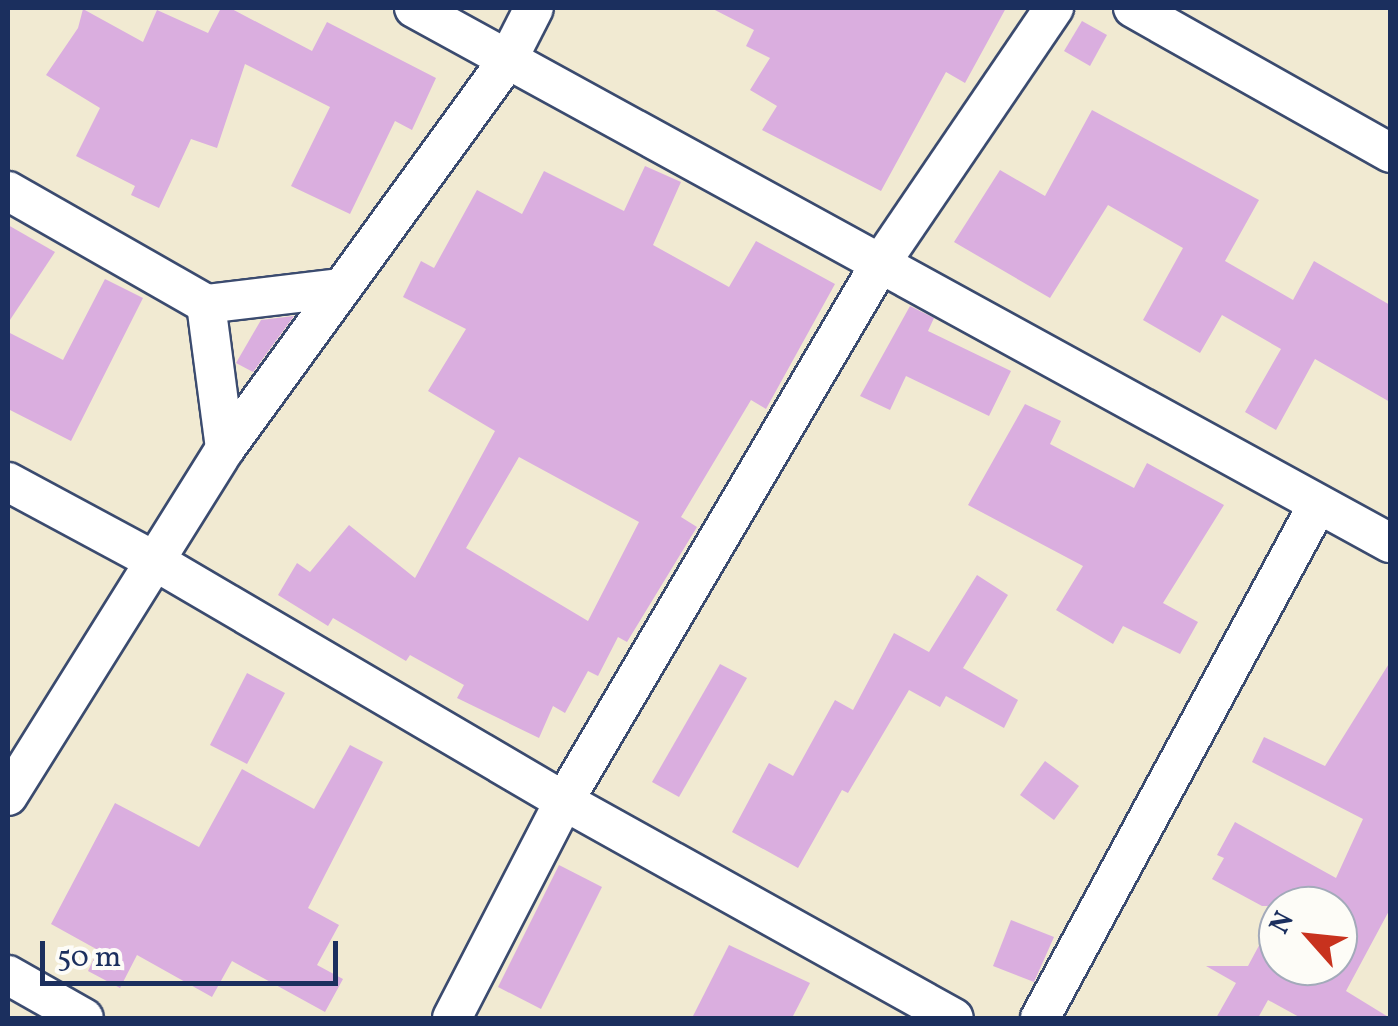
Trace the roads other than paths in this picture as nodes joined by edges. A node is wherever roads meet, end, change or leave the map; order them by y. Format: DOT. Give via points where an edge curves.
graph roads {
  1 [pos="414,8"];
  2 [pos="534,8"];
  3 [pos="1054,8"];
  4 [pos="1133,8"];
  5 [pos="507,61"];
  6 [pos="1390,153"];
  7 [pos="8,191"];
  8 [pos="880,264"];
  9 [pos="342,288"];
  10 [pos="206,304"];
  11 [pos="225,449"];
  12 [pos="8,482"];
  13 [pos="1318,504"];
  14 [pos="1390,543"];
  15 [pos="153,560"];
  16 [pos="8,796"];
  17 [pos="564,801"];
  18 [pos="8,975"];
  19 [pos="84,1018"];
  20 [pos="452,1018"];
  21 [pos="954,1018"];
  22 [pos="1040,1018"];
  1 -- 5 [label="street"];
  2 -- 5 [label="street"];
  3 -- 8 [label="street"];
  4 -- 6 [label="street"];
  5 -- 8 [label="street"];
  5 -- 9 [label="street"];
  7 -- 10 [label="street"];
  8 -- 13 [label="street"];
  8 -- 17 [label="street"];
  9 -- 10 [label="street"];
  9 -- 11 [label="street"];
  10 -- 11 [label="street"];
  11 -- 15 [label="street"];
  12 -- 15 [label="street"];
  13 -- 14 [label="street"];
  13 -- 22 [label="street"];
  15 -- 16 [label="street"];
  15 -- 17 [label="street"];
  17 -- 20 [label="street"];
  17 -- 21 [label="street"];
  18 -- 19 [label="street"];
}
